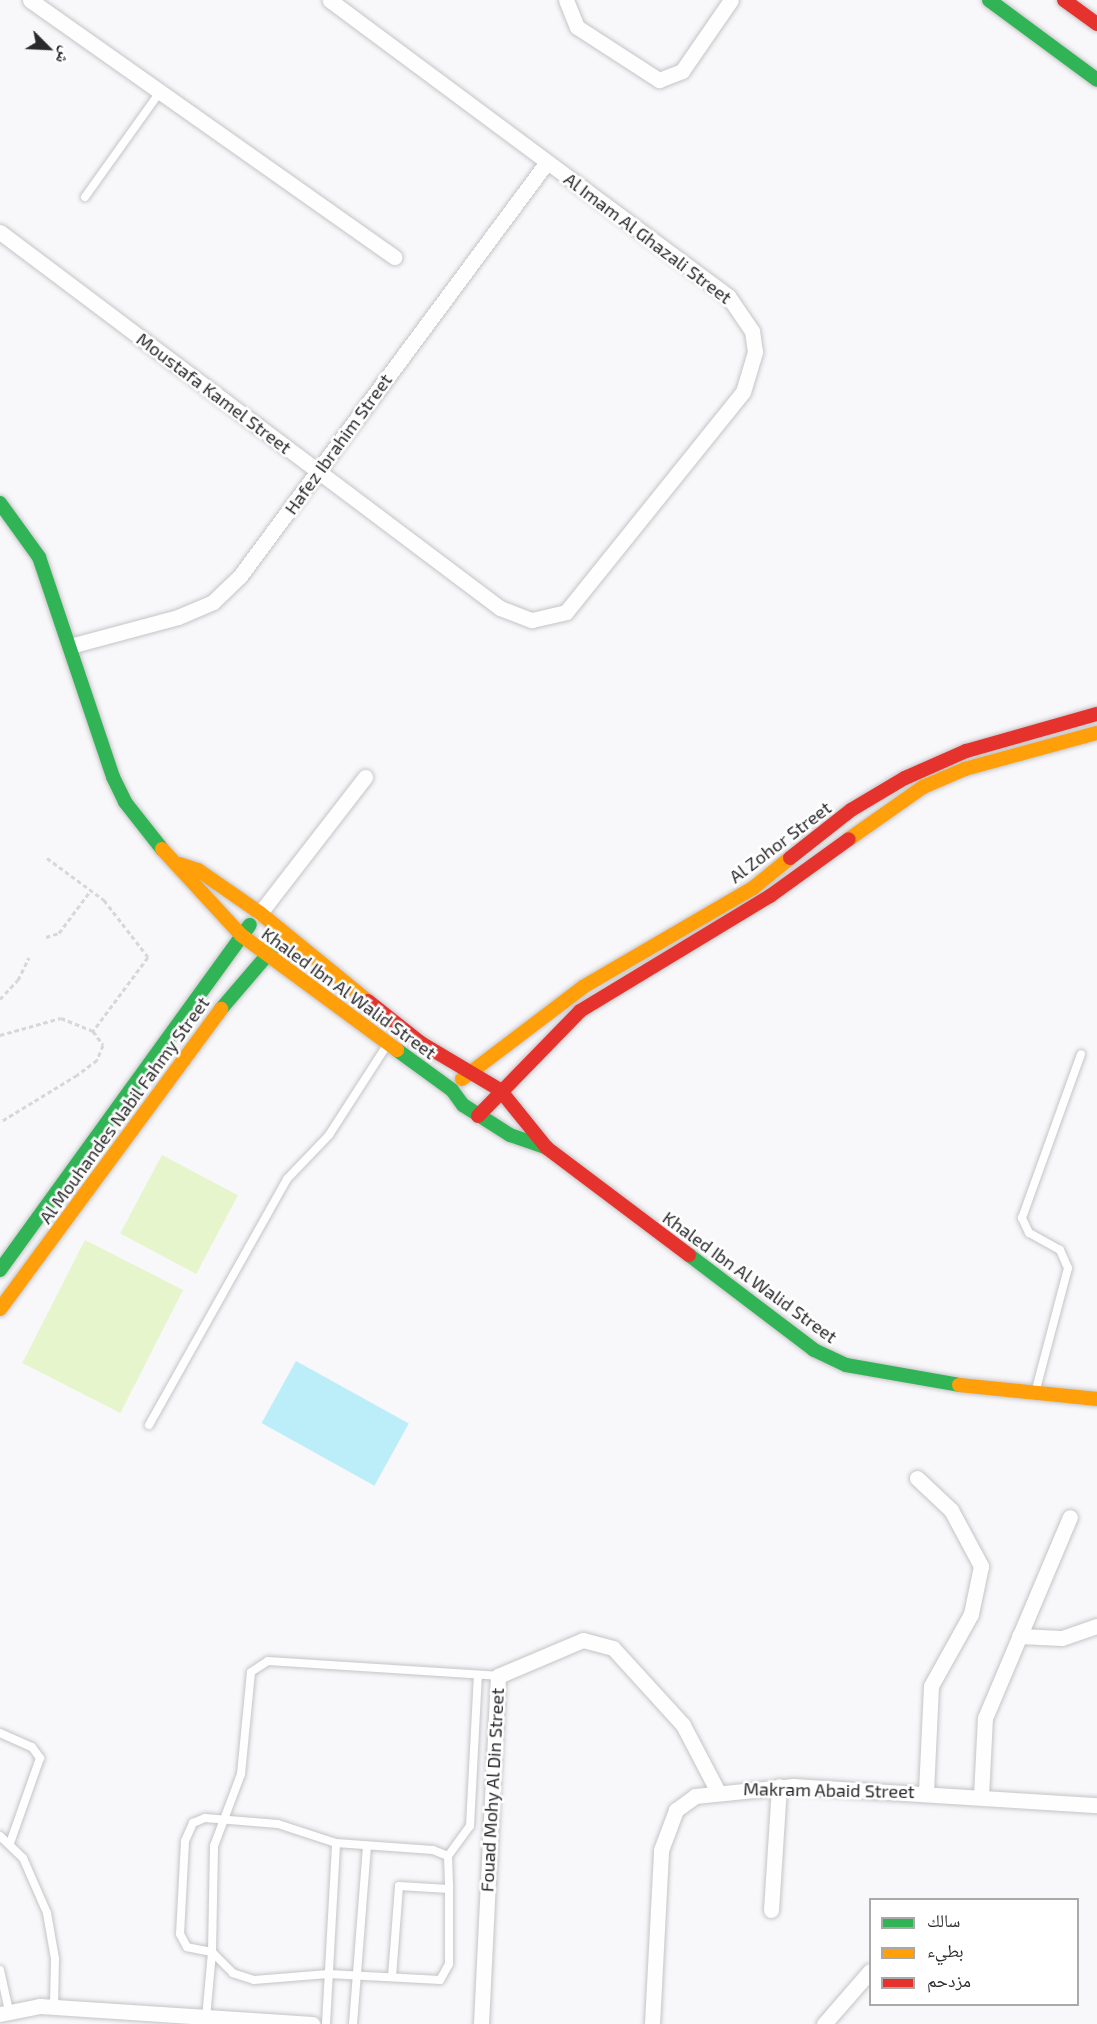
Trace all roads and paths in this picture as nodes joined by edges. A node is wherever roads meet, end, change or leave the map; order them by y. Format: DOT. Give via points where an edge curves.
graph roads {
  1 [pos="30,0"];
  2 [pos="330,0"];
  3 [pos="566,0"];
  4 [pos="731,0"];
  5 [pos="989,0"];
  6 [pos="1064,0"];
  7 [pos="1097,24"];
  8 [pos="1097,80"];
  9 [pos="160,92"];
  10 [pos="547,162"];
  11 [pos="85,197"];
  12 [pos="2,238"];
  13 [pos="394,257"];
  14 [pos="318,471"];
  15 [pos="0,503"];
  16 [pos="550,619"];
  17 [pos="70,646"];
  18 [pos="1097,714"];
  19 [pos="1097,733"];
  20 [pos="365,777"];
  21 [pos="47,858"];
  22 [pos="179,864"];
  23 [pos="91,890"];
  24 [pos="260,913"];
  25 [pos="241,935"];
  26 [pos="46,937"];
  27 [pos="283,937"];
  28 [pos="267,956"];
  29 [pos="29,957"];
  30 [pos="0,999"];
  31 [pos="93,1031"];
  32 [pos="0,1035"];
  33 [pos="387,1045"];
  34 [pos="1081,1054"];
  35 [pos="471,1069"];
  36 [pos="452,1090"];
  37 [pos="501,1090"];
  38 [pos="478,1116"];
  39 [pos="0,1122"];
  40 [pos="547,1148"];
  41 [pos="2,1261"];
  42 [pos="26,1273"];
  43 [pos="0,1309"];
  44 [pos="1035,1393"];
  45 [pos="1097,1399"];
  46 [pos="149,1425"];
  47 [pos="917,1478"];
  48 [pos="1070,1517"];
  49 [pos="1097,1626"];
  50 [pos="1019,1636"];
  51 [pos="478,1675"];
  52 [pos="498,1676"];
  53 [pos="0,1733"];
  54 [pos="779,1786"];
  55 [pos="717,1790"];
  56 [pos="926,1792"];
  57 [pos="981,1796"];
  58 [pos="1097,1805"];
  59 [pos="220,1820"];
  60 [pos="0,1836"];
  61 [pos="10,1843"];
  62 [pos="336,1843"];
  63 [pos="366,1846"];
  64 [pos="448,1856"];
  65 [pos="449,1889"];
  66 [pos="771,1910"];
  67 [pos="212,1952"];
  68 [pos="0,1971"];
  69 [pos="869,1972"];
  70 [pos="328,1974"];
  71 [pos="357,1974"];
  72 [pos="392,1977"];
  73 [pos="2,1984"];
  74 [pos="54,2007"];
  75 [pos="4,2012"];
  76 [pos="105,2017"];
  77 [pos="206,2019"];
  78 [pos="262,2023"];
  79 [pos="312,2024"];
  80 [pos="326,2024"];
  81 [pos="353,2024"];
  82 [pos="480,2024"];
  83 [pos="652,2024"];
  84 [pos="824,2024"];
  1 -- 9 [label="street"];
  2 -- 10 [label="street, Al Imam Al Ghazali Street"];
  3 -- 4 [label="street" via="577,27 659,80 682,71"];
  5 -- 8 [label="main road"];
  6 -- 7 [label="main road"];
  9 -- 11 [label="lane"];
  9 -- 13 [label="street"];
  10 -- 14 [label="street, Hafez Ibrahim Street"];
  10 -- 16 [label="street, Al Imam Al Ghazali Street" via="728,296 743,312 755,352 743,393 580,601"];
  12 -- 14 [label="street, Moustafa Kamel Street"];
  14 -- 16 [label="street, Moustafa Kamel Street" via="500,608 532,620"];
  14 -- 17 [label="street, Hafez Ibrahim Street" via="240,576 213,602 178,617"];
  15 -- 17 [label="main road, Khaled Ibn Al Walid Street" via="39,557"];
  17 -- 22 [label="main road, Khaled Ibn Al Walid Street" via="113,777 138,820"];
  18 -- 35 [label="main road, Al Zohor Street" via="966,751 905,778 851,810 753,888 610,969"];
  19 -- 37 [label="main road, Al Zohor Street" via="965,769 922,788 770,896 580,1011"];
  20 -- 24 [label="street"];
  21 -- 23 [label="path"];
  22 -- 24 [label="main road, Khaled Ibn Al Walid Street" via="198,870"];
  22 -- 25 [label="main road, Khaled Ibn Al Walid Street" via="187,880"];
  23 -- 26 [label="path" via="59,933"];
  23 -- 31 [label="path" via="148,957"];
  24 -- 25 [label="main road, Al Mouhandes Nabil Fahmy Street"];
  24 -- 27 [label="main road, Khaled Ibn Al Walid Street"];
  25 -- 28 [label="main road, Khaled Ibn Al Walid Street"];
  25 -- 41 [label="main road, Al Mouhandes Nabil Fahmy Street"];
  27 -- 28 [label="main road, Al Mouhandes Nabil Fahmy Street"];
  27 -- 35 [label="main road, Khaled Ibn Al Walid Street" via="421,1043"];
  28 -- 33 [label="main road, Khaled Ibn Al Walid Street"];
  28 -- 42 [label="main road, Al Mouhandes Nabil Fahmy Street" via="223,1006"];
  29 -- 30 [label="path" via="18,980"];
  31 -- 32 [label="path" via="61,1018"];
  31 -- 39 [label="path" via="103,1045 97,1060"];
  33 -- 36 [label="main road, Khaled Ibn Al Walid Street"];
  33 -- 46 [label="lane" via="329,1135 287,1179"];
  34 -- 44 [label="lane" via="1022,1218 1029,1233 1060,1250 1068,1268"];
  35 -- 36 [label="main road, Al Zohor Street"];
  35 -- 37 [label="main road, Khaled Ibn Al Walid Street"];
  36 -- 38 [label="main road, Khaled Ibn Al Walid Street"];
  37 -- 38 [label="main road, Al Zohor Street"];
  37 -- 40 [label="main road, Khaled Ibn Al Walid Street"];
  38 -- 40 [label="main road, Khaled Ibn Al Walid Street"];
  40 -- 44 [label="main road, Khaled Ibn Al Walid Street" via="814,1350 886,1374"];
  41 -- 42 [label="street"];
  42 -- 43 [label="main road, Al Mouhandes Nabil Fahmy Street"];
  44 -- 45 [label="main road, Khaled Ibn Al Walid Street"];
  47 -- 56 [label="street" via="951,1510 981,1566 971,1614 931,1686"];
  48 -- 50 [label="street"];
  49 -- 50 [label="street" via="1062,1638"];
  50 -- 57 [label="street" via="985,1718"];
  51 -- 52 [label="lane"];
  51 -- 59 [label="lane" via="257,1665 248,1681 241,1774"];
  51 -- 64 [label="lane" via="470,1826"];
  52 -- 55 [label="street, Fouad Mohy Al Din Street" via="583,1640 614,1648 638,1670 702,1752"];
  52 -- 82 [label="street, Fouad Mohy Al Din Street"];
  53 -- 61 [label="lane" via="32,1747 40,1758"];
  54 -- 55 [label="street, Makram Abaid Street"];
  54 -- 56 [label="street, Makram Abaid Street"];
  54 -- 66 [label="street"];
  55 -- 83 [label="street, Makram Abaid Street" via="695,1796 669,1823 662,1850"];
  56 -- 57 [label="street, Makram Abaid Street"];
  57 -- 58 [label="street, Makram Abaid Street"];
  59 -- 62 [label="lane" via="296,1826"];
  59 -- 67 [label="lane" via="214,1846"];
  59 -- 67 [label="lane" via="193,1823 185,1841 182,1941 194,1950"];
  60 -- 61 [label="lane"];
  61 -- 74 [label="lane" via="47,1913 55,1959"];
  62 -- 63 [label="lane"];
  62 -- 70 [label="lane"];
  63 -- 64 [label="lane" via="433,1850"];
  63 -- 71 [label="lane"];
  64 -- 65 [label="lane"];
  65 -- 72 [label="lane" via="453,1901 445,1976"];
  65 -- 72 [label="lane" via="399,1886"];
  67 -- 70 [label="lane" via="233,1972 254,1980"];
  67 -- 77 [label="lane"];
  68 -- 73 [label="lane"];
  69 -- 84 [label="street"];
  70 -- 71 [label="lane"];
  70 -- 80 [label="lane"];
  71 -- 72 [label="lane"];
  71 -- 81 [label="lane"];
  73 -- 75 [label="lane"];
  74 -- 75 [label="street"];
  74 -- 76 [label="street"];
  76 -- 77 [label="street"];
  77 -- 78 [label="street"];
  78 -- 79 [label="street"];
}
